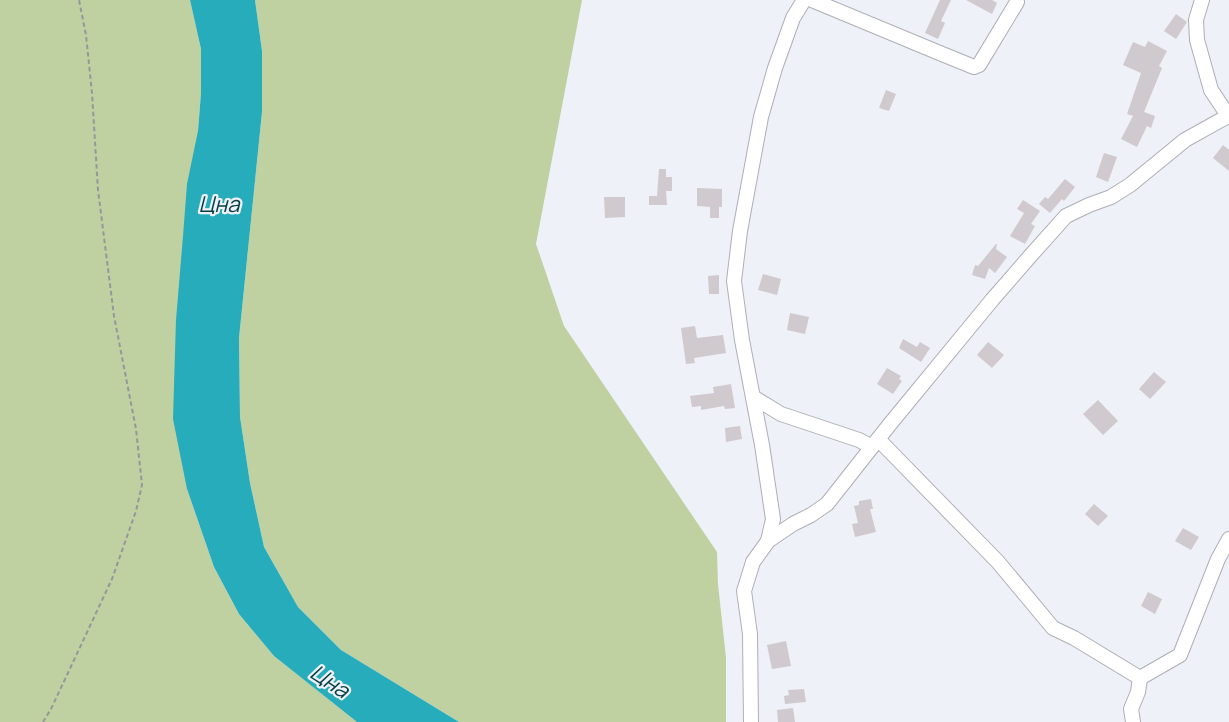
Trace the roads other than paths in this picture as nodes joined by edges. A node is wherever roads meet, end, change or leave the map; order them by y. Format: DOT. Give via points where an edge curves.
graph roads {
  1 [pos="804,0"];
  2 [pos="812,0"];
  3 [pos="1202,0"];
  4 [pos="1017,2"];
  5 [pos="1229,116"];
  6 [pos="753,397"];
  7 [pos="875,443"];
  8 [pos="1229,539"];
  9 [pos="768,541"];
  10 [pos="1140,678"];
  11 [pos="751,722"];
  12 [pos="1133,722"];
  1 -- 6 [label="street" via="793,18 761,117 736,261 734,280"];
  2 -- 4 [label="street" via="974,67"];
  3 -- 5 [label="street" via="1196,20 1197,40 1211,90"];
  5 -- 7 [label="street" via="1185,140 1111,197 1066,216"];
  6 -- 7 [label="street" via="781,414"];
  6 -- 9 [label="street" via="774,519"];
  7 -- 9 [label="street" via="827,504"];
  7 -- 10 [label="street" via="998,562 1053,628"];
  8 -- 10 [label="street" via="1180,655"];
  9 -- 11 [label="street" via="753,562 744,591 750,634"];
  10 -- 12 [label="street" via="1131,709"];
}
